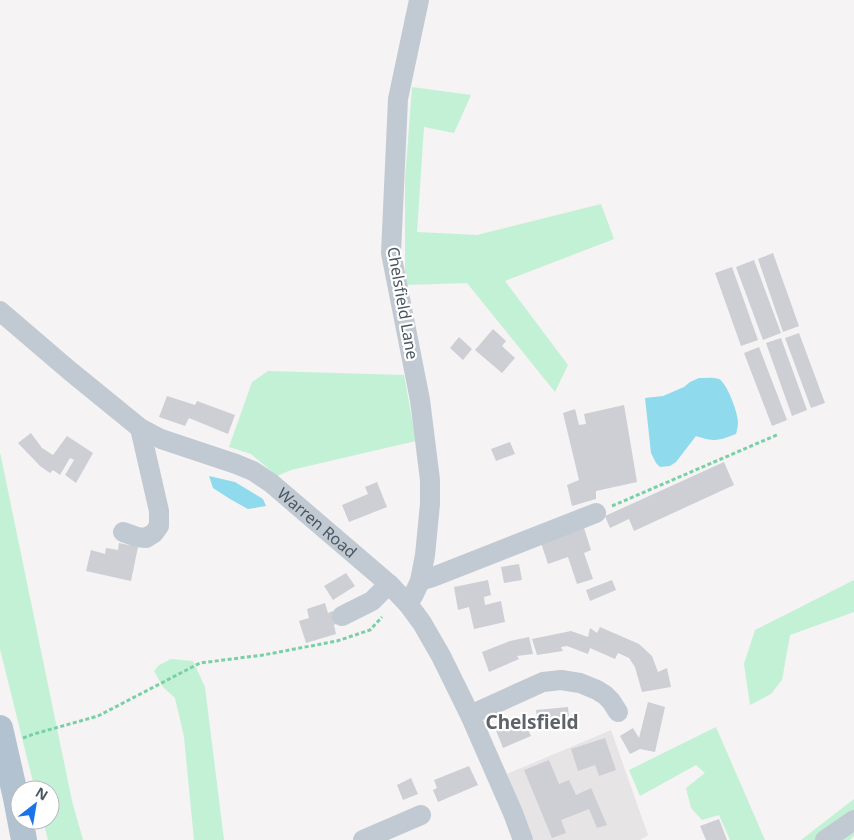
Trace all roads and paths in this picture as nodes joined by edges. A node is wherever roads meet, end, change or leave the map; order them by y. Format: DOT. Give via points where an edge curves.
graph roads {
  1 [pos="419,0"];
  2 [pos="0,311"];
  3 [pos="140,428"];
  4 [pos="779,434"];
  5 [pos="596,513"];
  6 [pos="123,532"];
  7 [pos="420,581"];
  8 [pos="399,595"];
  9 [pos="342,616"];
  10 [pos="618,712"];
  11 [pos="470,714"];
  12 [pos="2,737"];
  13 [pos="421,815"];
  14 [pos="854,820"];
  15 [pos="24,840"];
  16 [pos="363,840"];
  17 [pos="523,840"];
  18 [pos="825,840"];
  1 -- 7 [label="street, Chelsfield Lane" via="398,99 391,253 420,400 430,480"];
  2 -- 3 [label="street, Warren Road"];
  3 -- 6 [label="street" via="159,511 159,526 146,538"];
  3 -- 8 [label="street, Warren Road" via="161,439 253,471"];
  4 -- 5 [label="path"];
  5 -- 7 [label="street"];
  7 -- 8 [label="street, Chelsfield Lane" via="414,594"];
  8 -- 9 [label="street, Chelsfield Lane" via="372,601"];
  8 -- 11 [label="street, Warren Road" via="422,623"];
  8 -- 12 [label="path" via="370,630 337,641 200,663 98,716 34,734"];
  10 -- 11 [label="street" via="611,701 597,690 561,680 543,682"];
  11 -- 17 [label="street, Warren Road"];
  12 -- 15 [label="main road"];
  13 -- 16 [label="street"];
  14 -- 18 [label="street"];
}
